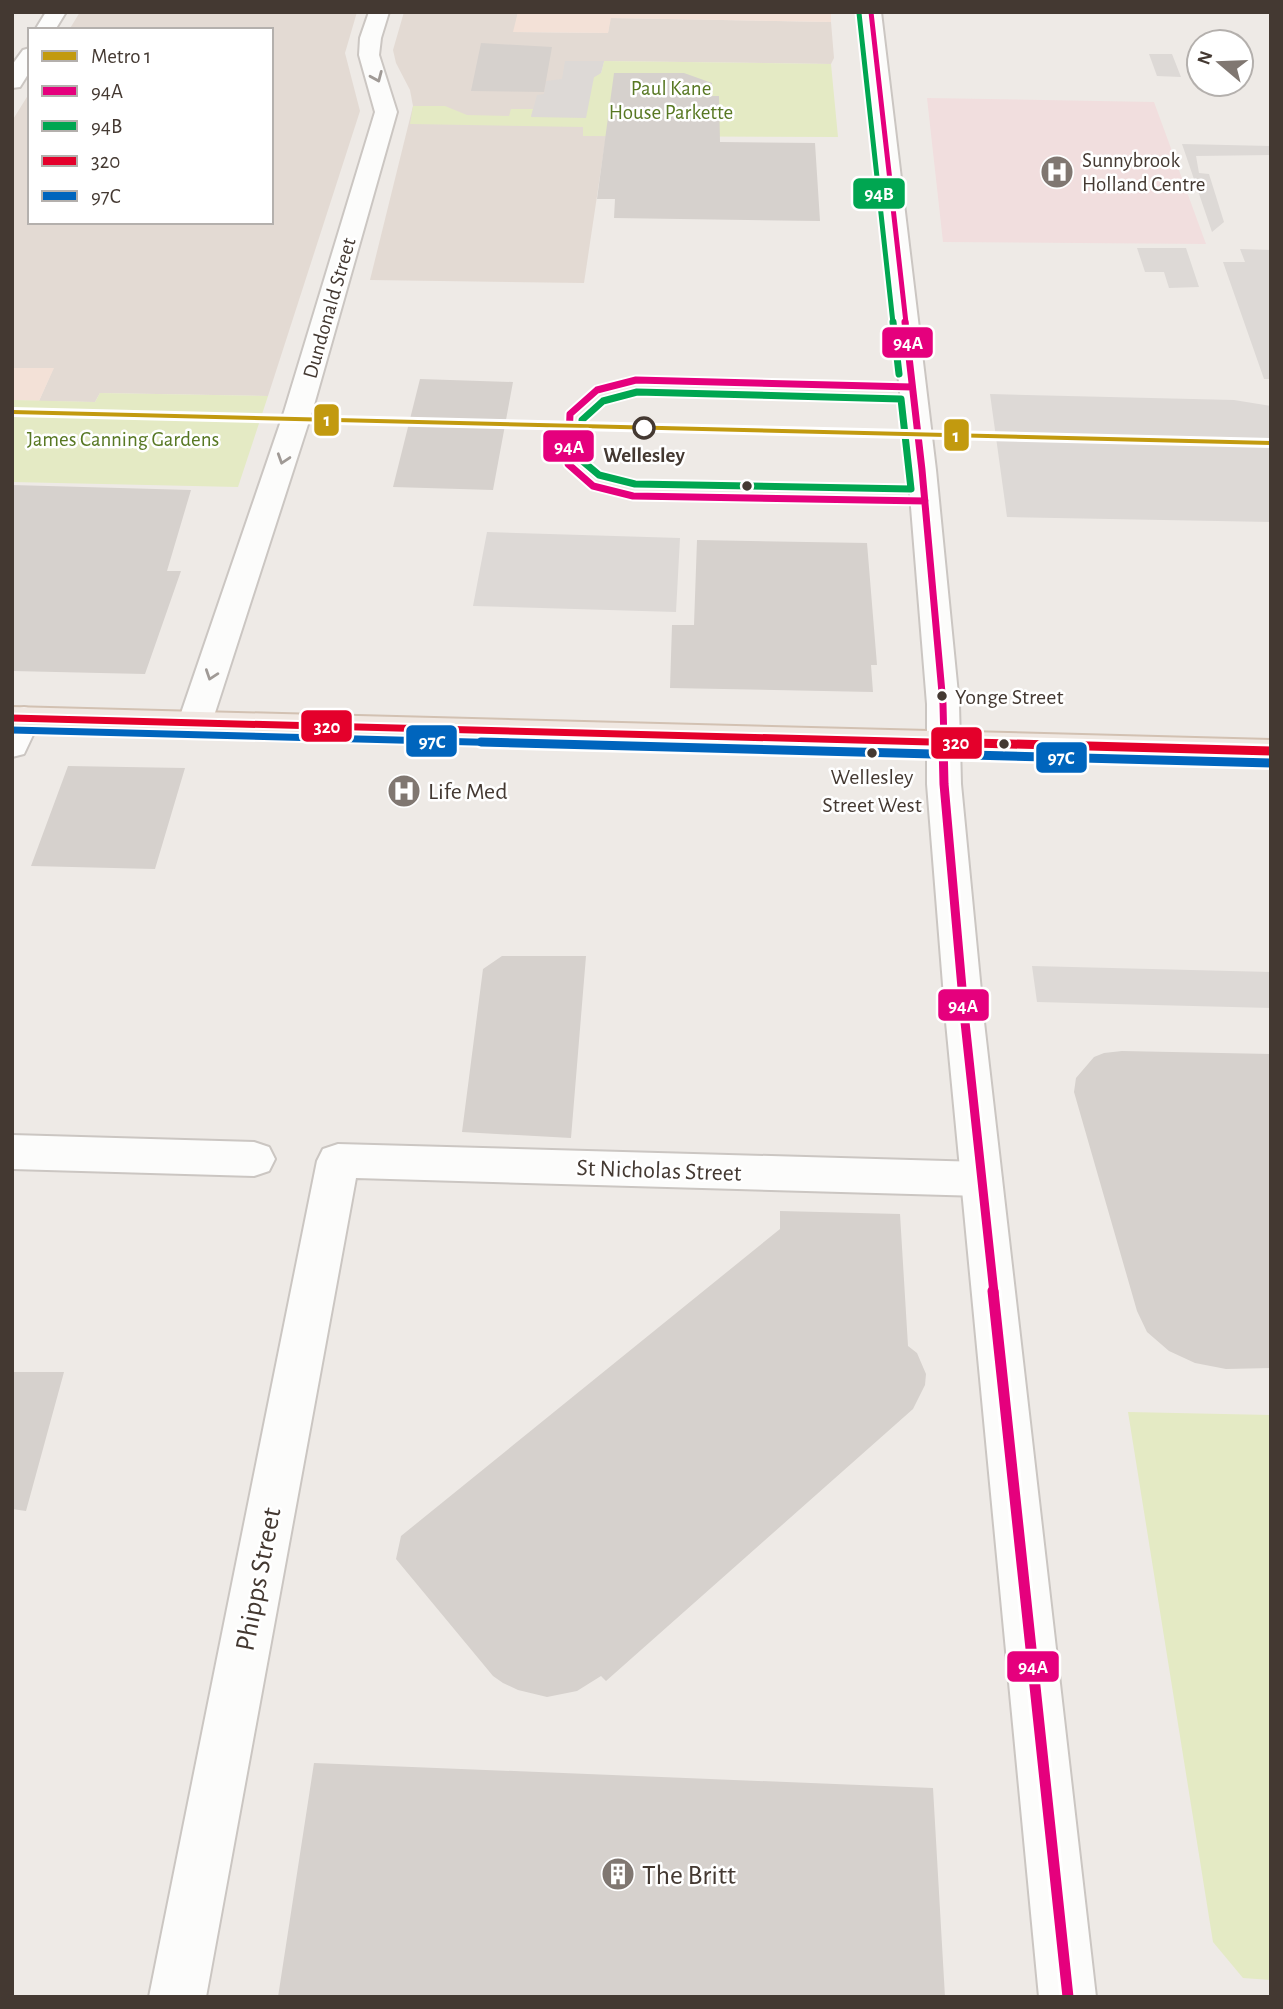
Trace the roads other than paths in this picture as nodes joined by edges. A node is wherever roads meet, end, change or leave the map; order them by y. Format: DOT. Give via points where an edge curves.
graph roads {
  1 [pos="56,12"];
  2 [pos="380,12"];
  3 [pos="871,12"];
  4 [pos="46,28"];
  5 [pos="28,57"];
  6 [pos="12,82"];
  7 [pos="195,722"];
  8 [pos="16,727"];
  9 [pos="943,743"];
  10 [pos="1271,751"];
  11 [pos="12,1152"];
  12 [pos="254,1158"];
  13 [pos="338,1161"];
  14 [pos="981,1179"];
  15 [pos="177,1997"];
  16 [pos="1068,1997"];
  1 -- 4 [label="street"];
  2 -- 7 [label="street, Dundonald Street, one-way" via="369,57 386,98 386,112 298,412"];
  3 -- 9 [label="street" via="920,448"];
  5 -- 6 [label="street"];
  7 -- 8 [label="main road"];
  7 -- 9 [label="main road"];
  9 -- 10 [label="main road"];
  9 -- 14 [label="street"];
  11 -- 12 [label="street"];
  13 -- 14 [label="street, St Nicholas Street"];
  13 -- 15 [label="street, Phipps Street"];
  14 -- 16 [label="street"];
}
